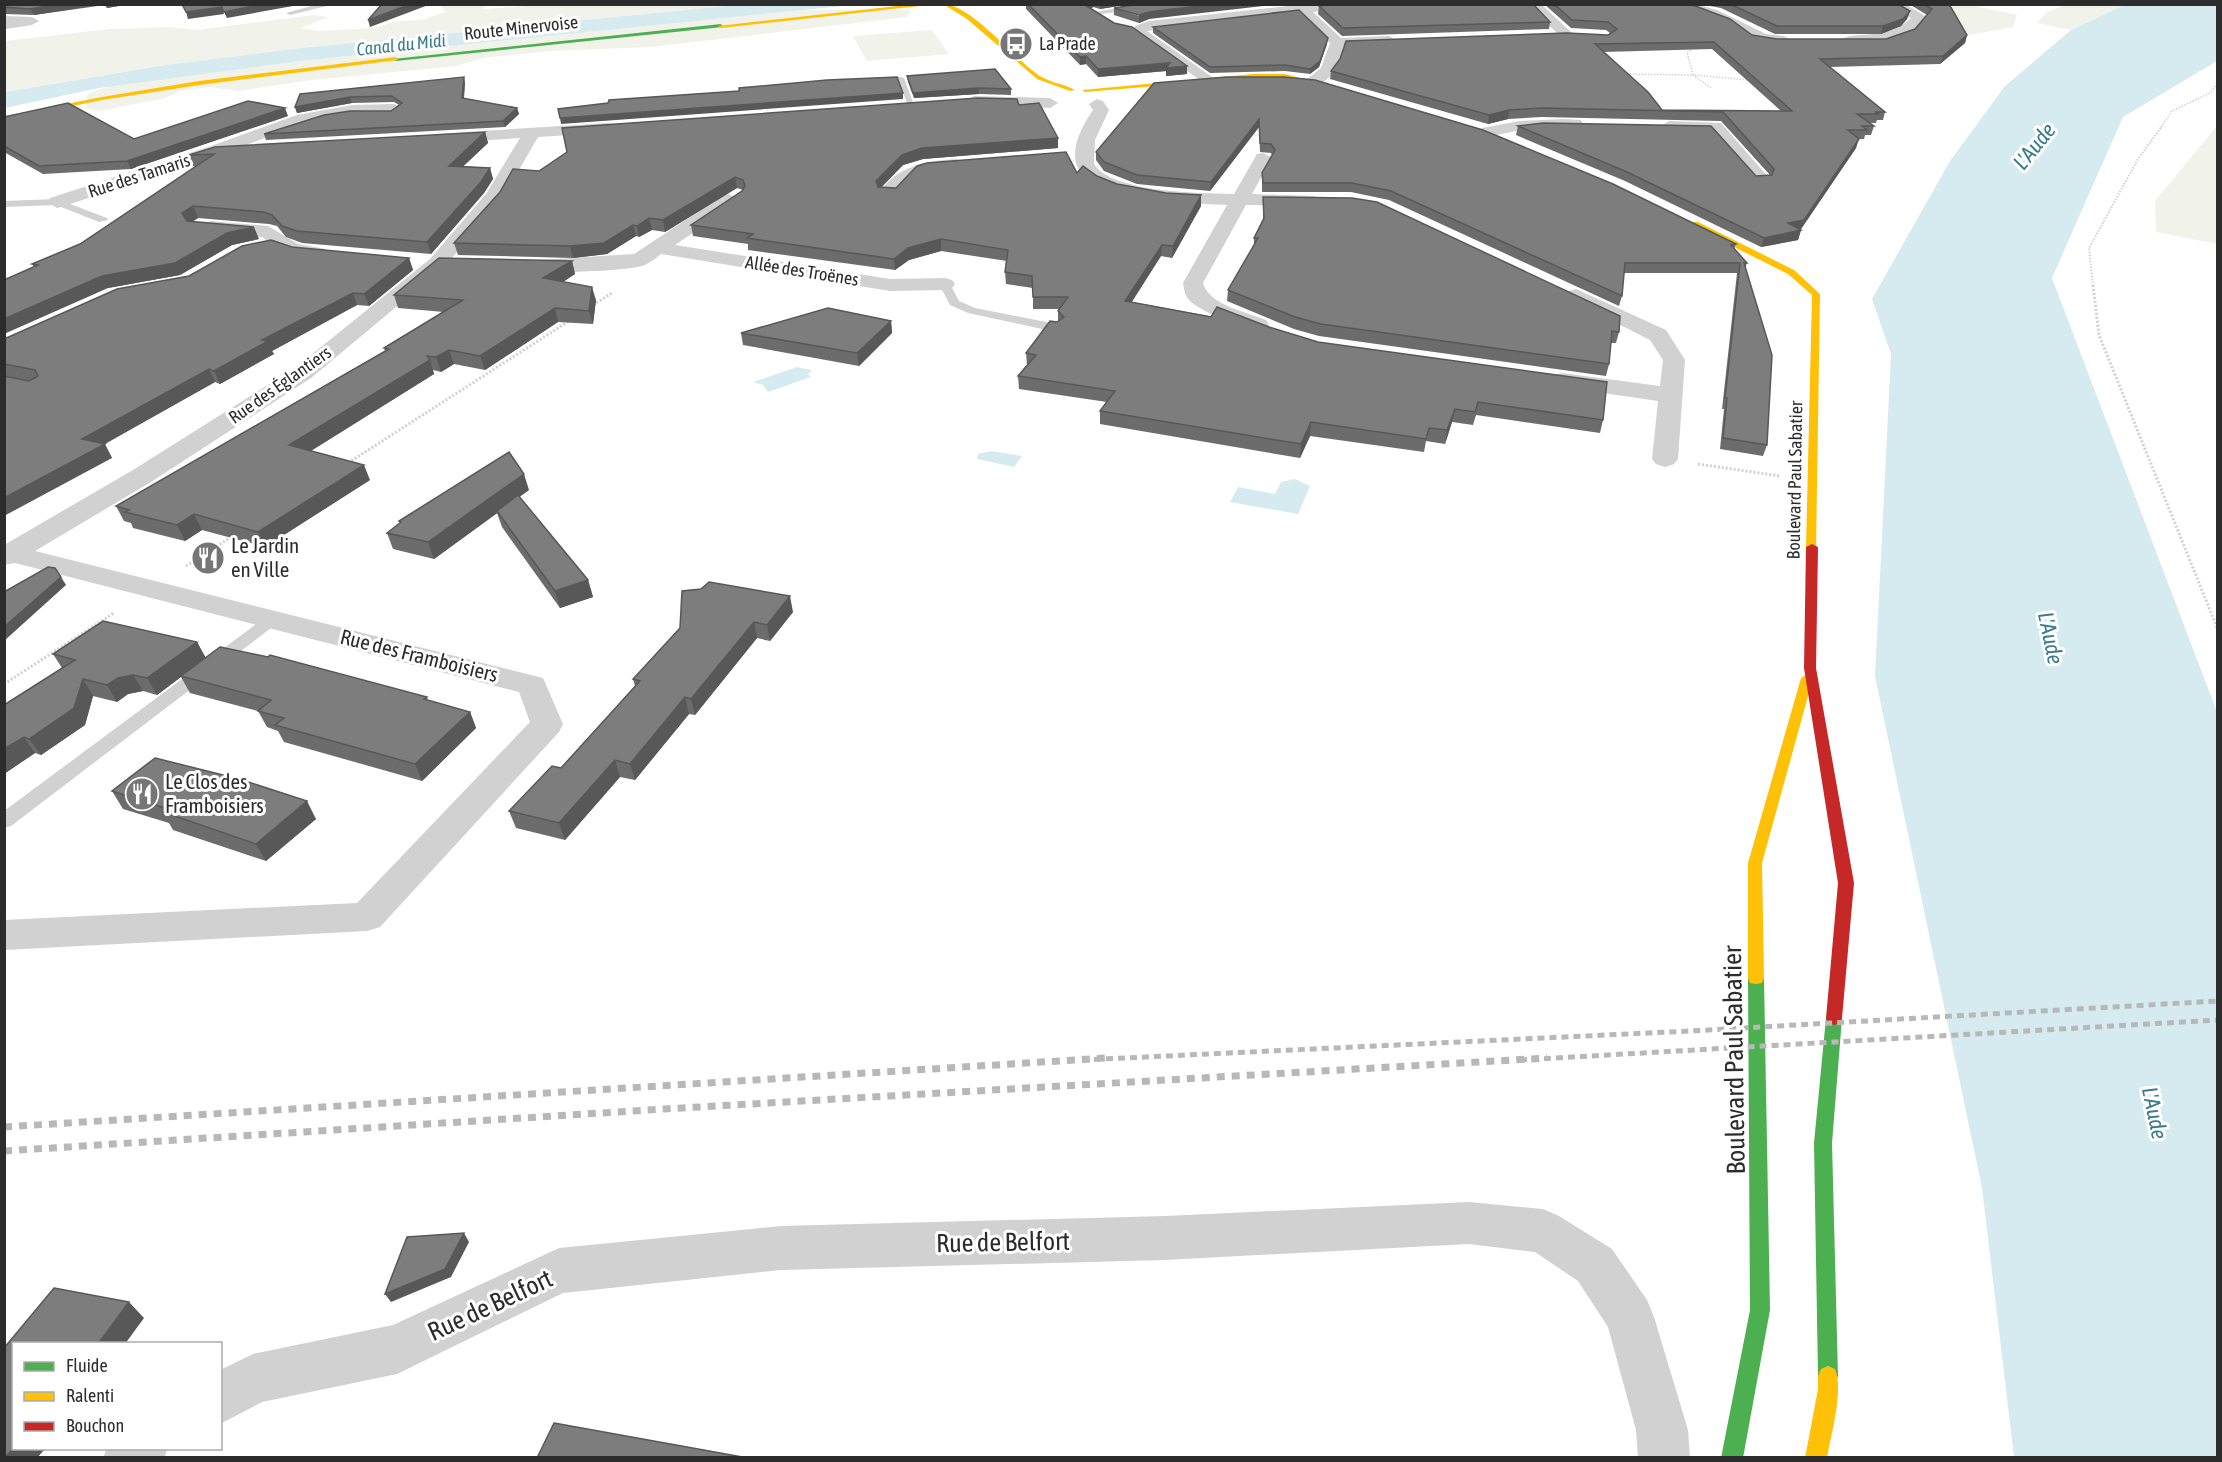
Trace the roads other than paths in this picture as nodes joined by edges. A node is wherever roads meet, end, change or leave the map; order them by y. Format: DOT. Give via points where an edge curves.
graph roads {
  1 [pos="332,4"];
  2 [pos="936,4"];
  3 [pos="945,4"];
  4 [pos="1348,4"];
  5 [pos="1533,4"];
  6 [pos="1674,4"];
  7 [pos="1893,4"];
  8 [pos="1143,7"];
  9 [pos="899,8"];
  10 [pos="1302,9"];
  11 [pos="969,11"];
  12 [pos="290,13"];
  13 [pos="1094,13"];
  14 [pos="1130,27"];
  15 [pos="1542,36"];
  16 [pos="1407,39"];
  17 [pos="1796,40"];
  18 [pos="1829,40"];
  19 [pos="1337,42"];
  20 [pos="900,78"];
  21 [pos="1207,80"];
  22 [pos="1312,81"];
  23 [pos="1147,87"];
  24 [pos="1079,90"];
  25 [pos="1044,92"];
  26 [pos="1356,94"];
  27 [pos="956,102"];
  28 [pos="932,104"];
  29 [pos="906,106"];
  30 [pos="1088,108"];
  31 [pos="394,109"];
  32 [pos="4,118"];
  33 [pos="1587,124"];
  34 [pos="627,126"];
  35 [pos="1657,126"];
  36 [pos="1482,131"];
  37 [pos="532,133"];
  38 [pos="427,139"];
  39 [pos="1510,141"];
  40 [pos="276,147"];
  41 [pos="217,150"];
  42 [pos="1084,154"];
  43 [pos="1061,156"];
  44 [pos="1263,158"];
  45 [pos="970,163"];
  46 [pos="1761,179"];
  47 [pos="888,193"];
  48 [pos="736,196"];
  49 [pos="1332,200"];
  50 [pos="1238,201"];
  51 [pos="57,202"];
  52 [pos="4,204"];
  53 [pos="1680,217"];
  54 [pos="103,220"];
  55 [pos="199,226"];
  56 [pos="278,243"];
  57 [pos="659,248"];
  58 [pos="249,249"];
  59 [pos="343,254"];
  60 [pos="408,259"];
  61 [pos="449,263"];
  62 [pos="505,264"];
  63 [pos="945,284"];
  64 [pos="1555,286"];
  65 [pos="1056,328"];
  66 [pos="1275,332"];
  67 [pos="1540,377"];
  68 [pos="1670,395"];
  69 [pos="1665,459"];
  70 [pos="7,555"];
  71 [pos="273,619"];
  72 [pos="1810,668"];
  73 [pos="4,821"];
  74 [pos="4,935"];
  75 [pos="222,1398"];
  76 [pos="1664,1458"];
  77 [pos="1732,1458"];
  78 [pos="1816,1458"];
  1 -- 12 [label="lane"];
  2 -- 9 [label="street, Route Minervoise"];
  3 -- 11 [label="street"];
  4 -- 10 [label="street"];
  5 -- 15 [label="street" via="1571,34"];
  6 -- 17 [label="street" via="1715,13 1755,37"];
  7 -- 18 [label="street" via="1920,17 1907,31 1883,40"];
  8 -- 13 [label="lane"];
  9 -- 11 [label="street"];
  9 -- 32 [label="street, Route Minervoise" via="233,76 88,99"];
  10 -- 14 [label="street"];
  10 -- 19 [label="street"];
  11 -- 25 [label="street"];
  13 -- 14 [label="street"];
  14 -- 21 [label="street"];
  16 -- 19 [label="street"];
  19 -- 22 [label="street" via="1330,69 1325,76"];
  20 -- 29 [label="lane"];
  21 -- 22 [label="street" via="1285,76"];
  21 -- 23 [label="street"];
  22 -- 26 [label="street"];
  23 -- 24 [label="street"];
  23 -- 30 [label="street"];
  24 -- 25 [label="street"];
  24 -- 25 [label="street"];
  24 -- 30 [label="street" via="1102,96"];
  25 -- 27 [label="street"];
  25 -- 30 [label="street"];
  28 -- 29 [label="street"];
  30 -- 42 [label="street"];
  31 -- 41 [label="street, Rue des Tamaris" via="352,110 303,118"];
  33 -- 36 [label="street" via="1541,124"];
  34 -- 37 [label="street"];
  35 -- 46 [label="street" via="1715,127"];
  36 -- 39 [label="street"];
  37 -- 38 [label="street"];
  37 -- 61 [label="street, Rue des Églantiers"];
  40 -- 41 [label="street"];
  41 -- 51 [label="street, Rue des Tamaris"];
  42 -- 43 [label="street"];
  42 -- 50 [label="street" via="1087,170 1100,181 1126,190"];
  44 -- 50 [label="street"];
  45 -- 47 [label="street" via="924,166 911,171"];
  48 -- 57 [label="street"];
  49 -- 50 [label="street"];
  50 -- 66 [label="street" via="1193,283 1196,295 1206,303"];
  51 -- 52 [label="lane, Rue des Tamaris"];
  51 -- 54 [label="lane, Rue des Tamaris"];
  53 -- 72 [label="street, Boulevard Paul Sabatier" via="1791,272 1816,294"];
  55 -- 56 [label="street" via="268,232"];
  56 -- 58 [label="street"];
  56 -- 59 [label="street" via="297,251"];
  57 -- 62 [label="street" via="639,260 573,266"];
  57 -- 63 [label="street, Allée des Troënes" via="890,285"];
  60 -- 61 [label="street"];
  61 -- 70 [label="street, Rue des Églantiers" via="303,373 142,476"];
  63 -- 65 [label="lane" via="954,303 972,311"];
  64 -- 68 [label="street" via="1658,335 1674,360"];
  67 -- 68 [label="street"];
  68 -- 69 [label="street"];
  70 -- 71 [label="street, Rue des Framboisiers"];
  71 -- 73 [label="lane"];
  71 -- 74 [label="street, Rue des Framboisiers" via="531,685 547,724 367,917"];
  72 -- 77 [label="street, Boulevard Paul Sabatier" via="1755,863 1760,1310"];
  72 -- 78 [label="street, Boulevard Paul Sabatier" via="1846,883 1823,1143 1828,1389"];
  75 -- 76 [label="street, Rue de Belfort" via="253,1379 397,1349 559,1271 781,1248 1165,1238 1469,1223 1543,1231 1595,1264 1630,1317 1662,1430"];
}
